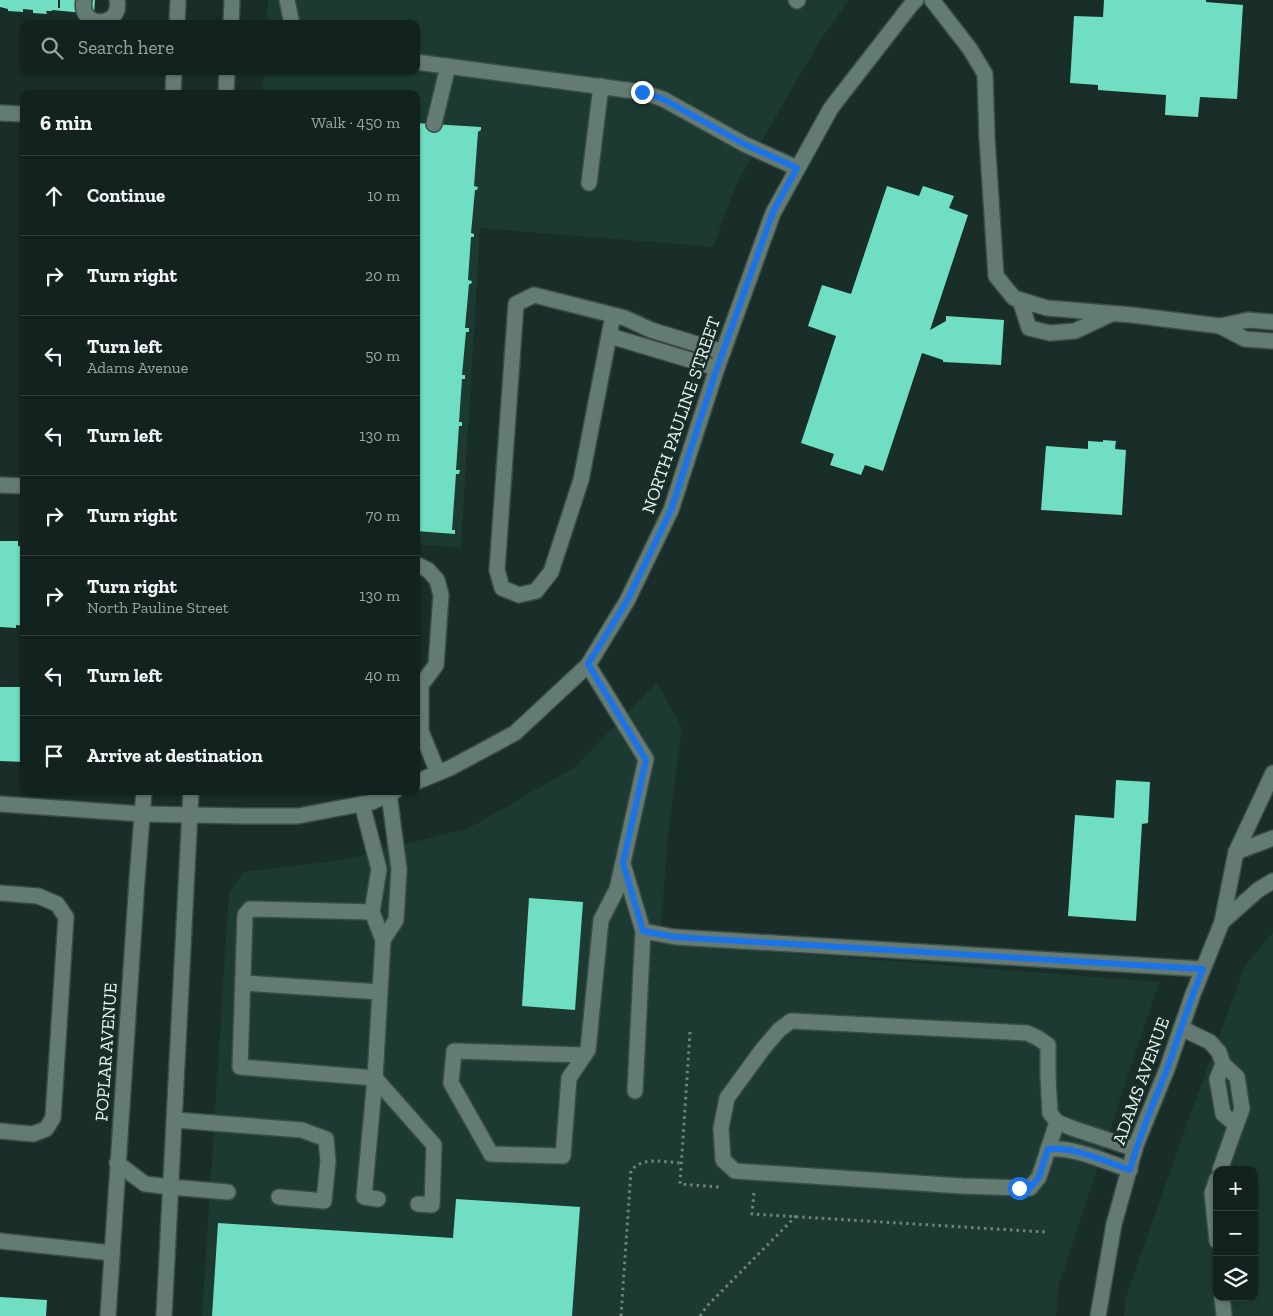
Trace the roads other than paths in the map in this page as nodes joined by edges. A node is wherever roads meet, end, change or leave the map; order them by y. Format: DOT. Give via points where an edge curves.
graph roads {
  1 [pos="84,0"];
  2 [pos="117,0"];
  3 [pos="178,0"];
  4 [pos="232,0"];
  5 [pos="287,0"];
  6 [pos="916,0"];
  7 [pos="932,0"];
  8 [pos="93,20"];
  9 [pos="107,20"];
  10 [pos="177,20"];
  11 [pos="230,20"];
  12 [pos="291,20"];
  13 [pos="420,62"];
  14 [pos="448,66"];
  15 [pos="174,75"];
  16 [pos="227,75"];
  17 [pos="601,86"];
  18 [pos="173,90"];
  19 [pos="226,90"];
  20 [pos="0,113"];
  21 [pos="20,114"];
  22 [pos="434,124"];
  23 [pos="797,168"];
  24 [pos="589,183"];
  25 [pos="1020,300"];
  26 [pos="1112,313"];
  27 [pos="613,315"];
  28 [pos="1273,322"];
  29 [pos="1220,326"];
  30 [pos="610,336"];
  31 [pos="1273,341"];
  32 [pos="723,352"];
  33 [pos="717,368"];
  34 [pos="0,485"];
  35 [pos="20,486"];
  36 [pos="420,566"];
  37 [pos="588,664"];
  38 [pos="420,684"];
  39 [pos="420,708"];
  40 [pos="438,773"];
  41 [pos="1273,773"];
  42 [pos="420,780"];
  43 [pos="144,795"];
  44 [pos="191,795"];
  45 [pos="386,795"];
  46 [pos="392,795"];
  47 [pos="0,804"];
  48 [pos="362,804"];
  49 [pos="143,814"];
  50 [pos="190,814"];
  51 [pos="1273,838"];
  52 [pos="1236,852"];
  53 [pos="623,863"];
  54 [pos="1273,881"];
  55 [pos="0,894"];
  56 [pos="372,912"];
  57 [pos="1222,922"];
  58 [pos="643,931"];
  59 [pos="383,940"];
  60 [pos="1203,969"];
  61 [pos="243,983"];
  62 [pos="380,992"];
  63 [pos="1181,1028"];
  64 [pos="585,1055"];
  65 [pos="374,1078"];
  66 [pos="635,1091"];
  67 [pos="174,1120"];
  68 [pos="1057,1122"];
  69 [pos="0,1131"];
  70 [pos="1048,1149"];
  71 [pos="1135,1149"];
  72 [pos="117,1163"];
  73 [pos="1221,1166"];
  74 [pos="1130,1170"];
  75 [pos="171,1187"];
  76 [pos="1213,1190"];
  77 [pos="228,1192"];
  78 [pos="279,1197"];
  79 [pos="378,1199"];
  80 [pos="1213,1203"];
  81 [pos="418,1204"];
  82 [pos="0,1241"];
  83 [pos="112,1253"];
  84 [pos="1222,1301"];
  85 [pos="108,1316"];
  86 [pos="164,1316"];
  87 [pos="1098,1316"];
  88 [pos="1224,1316"];
  1 -- 8 [label="main road" via="86,15"];
  2 -- 9 [label="main road" via="114,15"];
  3 -- 10 [label="main road"];
  4 -- 11 [label="main road"];
  5 -- 12 [label="main road"];
  6 -- 23 [label="main road, NORTH PAULINE STREET" via="831,108"];
  7 -- 25 [label="main road" via="985,74 996,276 1014,298"];
  13 -- 14 [label="main road"];
  14 -- 17 [label="main road"];
  14 -- 22 [label="main road"];
  15 -- 18 [label="main road"];
  16 -- 19 [label="main road"];
  17 -- 23 [label="main road" via="642,92 663,99 744,144"];
  17 -- 24 [label="main road"];
  20 -- 21 [label="main road"];
  23 -- 32 [label="main road, NORTH PAULINE STREET" via="773,212"];
  25 -- 26 [label="main road" via="1047,308"];
  25 -- 26 [label="main road" via="1029,328 1050,333 1075,331"];
  26 -- 29 [label="main road"];
  27 -- 30 [label="main road"];
  27 -- 30 [label="main road" via="534,295 516,304 497,570 502,588 519,595 536,590 551,572 581,480"];
  27 -- 32 [label="main road"];
  28 -- 29 [label="main road" via="1248,320"];
  29 -- 31 [label="main road" via="1245,339"];
  30 -- 33 [label="main road"];
  32 -- 33 [label="main road, NORTH PAULINE STREET"];
  33 -- 37 [label="main road, NORTH PAULINE STREET" via="671,510 627,601"];
  34 -- 35 [label="main road"];
  36 -- 38 [label="main road" via="437,580 441,595 436,665"];
  37 -- 40 [label="main road, NORTH PAULINE STREET" via="514,733"];
  37 -- 53 [label="main road" via="646,760"];
  39 -- 40 [label="main road" via="421,731"];
  40 -- 42 [label="main road, NORTH PAULINE STREET"];
  41 -- 52 [label="main road, ADAMS AVENUE"];
  43 -- 49 [label="main road, POPLAR AVENUE"];
  44 -- 50 [label="main road"];
  45 -- 48 [label="main road"];
  46 -- 59 [label="main road" via="399,869 396,920"];
  47 -- 49 [label="main road"];
  48 -- 50 [label="main road" via="298,816"];
  48 -- 56 [label="main road" via="379,870"];
  49 -- 50 [label="main road"];
  49 -- 72 [label="main road, POPLAR AVENUE"];
  50 -- 67 [label="main road"];
  51 -- 52 [label="main road"];
  52 -- 57 [label="main road, ADAMS AVENUE"];
  53 -- 58 [label="main road"];
  53 -- 64 [label="main road" via="617,889 601,920"];
  54 -- 57 [label="main road, ADAMS AVENUE"];
  55 -- 69 [label="main road" via="38,896 57,904 66,917 53,1118 46,1129 33,1134"];
  56 -- 59 [label="main road"];
  56 -- 61 [label="main road" via="250,908 245,916"];
  57 -- 60 [label="main road, ADAMS AVENUE"];
  58 -- 60 [label="main road" via="675,937"];
  58 -- 66 [label="main road"];
  59 -- 62 [label="main road"];
  60 -- 63 [label="main road, ADAMS AVENUE"];
  61 -- 62 [label="main road"];
  61 -- 65 [label="main road" via="240,1067"];
  62 -- 65 [label="main road"];
  63 -- 71 [label="main road, ADAMS AVENUE"];
  63 -- 73 [label="main road" via="1210,1042 1219,1052 1223,1064 1217,1079 1223,1114 1236,1125"];
  64 -- 64 [label="main road" via="568,1078 563,1156 491,1154 451,1082 454,1051"];
  65 -- 79 [label="main road" via="364,1197"];
  65 -- 81 [label="main road" via="434,1145 432,1205"];
  67 -- 75 [label="main road"];
  67 -- 78 [label="main road" via="302,1130 326,1140 328,1161 324,1201"];
  68 -- 70 [label="main road"];
  68 -- 70 [label="main road" via="1050,1113 1048,1045 1038,1038 1027,1034 791,1021 762,1050 727,1098 721,1128 723,1160 735,1171 962,1186 1030,1188 1039,1177"];
  68 -- 71 [label="main road"];
  70 -- 74 [label="main road" via="1060,1148"];
  71 -- 74 [label="main road, ADAMS AVENUE"];
  72 -- 75 [label="main road" via="145,1184"];
  72 -- 83 [label="main road, POPLAR AVENUE"];
  74 -- 87 [label="main road, ADAMS AVENUE" via="1114,1224"];
  75 -- 77 [label="main road"];
  75 -- 86 [label="main road"];
  76 -- 80 [label="main road"];
  82 -- 83 [label="main road"];
  83 -- 85 [label="main road, POPLAR AVENUE"];
  84 -- 88 [label="main road"];
}
